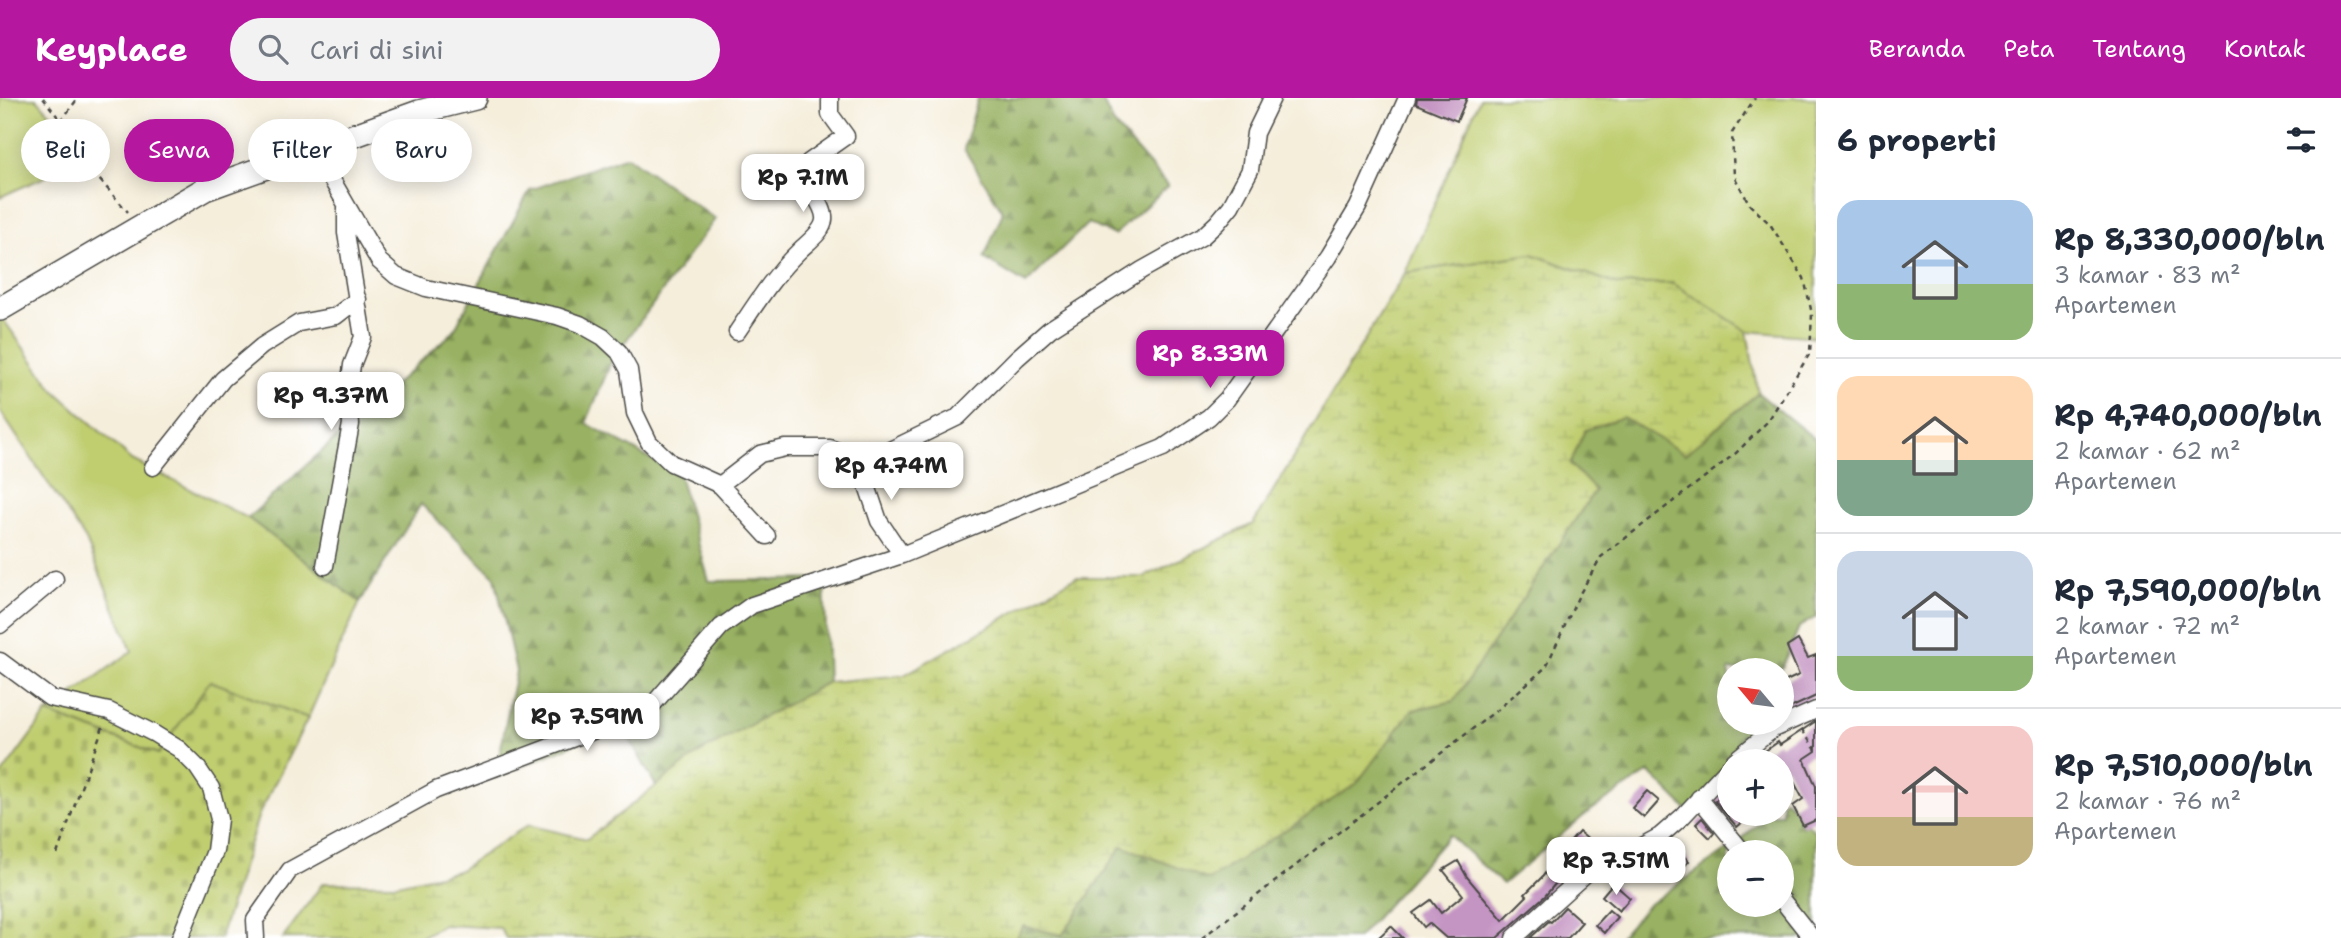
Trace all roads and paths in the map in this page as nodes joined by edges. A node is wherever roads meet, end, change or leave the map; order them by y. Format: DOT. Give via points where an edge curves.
graph roads {
  1 [pos="43,98"];
  2 [pos="79,98"];
  3 [pos="475,98"];
  4 [pos="830,98"];
  5 [pos="1272,98"];
  6 [pos="1407,98"];
  7 [pos="1755,98"];
  8 [pos="59,119"];
  9 [pos="63,119"];
  10 [pos="357,133"];
  11 [pos="248,173"];
  12 [pos="102,182"];
  13 [pos="333,182"];
  14 [pos="346,205"];
  15 [pos="140,225"];
  16 [pos="358,299"];
  17 [pos="0,309"];
  18 [pos="737,332"];
  19 [pos="858,459"];
  20 [pos="153,467"];
  21 [pos="720,485"];
  22 [pos="767,536"];
  23 [pos="902,555"];
  24 [pos="325,566"];
  25 [pos="55,579"];
  26 [pos="0,625"];
  27 [pos="0,662"];
  28 [pos="1816,710"];
  29 [pos="109,711"];
  30 [pos="1795,719"];
  31 [pos="1749,749"];
  32 [pos="1816,750"];
  33 [pos="1717,779"];
  34 [pos="1699,798"];
  35 [pos="1733,840"];
  36 [pos="57,854"];
  37 [pos="1794,915"];
  38 [pos="180,938"];
  39 [pos="256,938"];
  40 [pos="1202,938"];
  41 [pos="1514,938"];
  42 [pos="1812,938"];
  1 -- 8 [label="path"];
  2 -- 9 [label="path"];
  3 -- 10 [label="main road" via="419,111"];
  4 -- 18 [label="street" via="830,114 846,136 803,170 824,220 819,231 777,272"];
  5 -- 19 [label="street" via="1255,133 1250,170 1231,206 1203,236 1050,329 958,417"];
  6 -- 23 [label="street" via="1358,207 1328,257 1233,391 1209,417 1163,449"];
  7 -- 40 [label="path" via="1732,133 1734,176 1804,278 1812,314 1810,353 1768,421 1736,453 1601,557 1546,667"];
  11 -- 15 [label="main road" via="205,189"];
  12 -- 15 [label="path"];
  13 -- 14 [label="street"];
  14 -- 16 [label="street" via="346,233"];
  14 -- 21 [label="street" via="379,261 397,276 426,288 557,316 603,337 629,370 635,413 649,442 671,463"];
  15 -- 17 [label="main road"];
  16 -- 20 [label="street" via="336,316 299,323 262,346 223,379"];
  16 -- 24 [label="street" via="363,337 352,365 351,424"];
  19 -- 21 [label="street" via="830,448 785,448 760,454"];
  19 -- 23 [label="street" via="879,521"];
  21 -- 22 [label="street"];
  23 -- 39 [label="street" via="752,605 721,627 648,710 436,790 290,870 255,920"];
  25 -- 26 [label="street"];
  27 -- 29 [label="street" via="50,698"];
  28 -- 30 [label="street"];
  29 -- 36 [label="path"];
  29 -- 38 [label="street" via="179,749 211,788 219,819 215,851"];
  30 -- 31 [label="street" via="1773,729"];
  30 -- 32 [label="path"];
  33 -- 34 [label="street"];
  34 -- 35 [label="street"];
  34 -- 41 [label="street" via="1660,836 1590,870"];
  37 -- 42 [label="street"];
}
